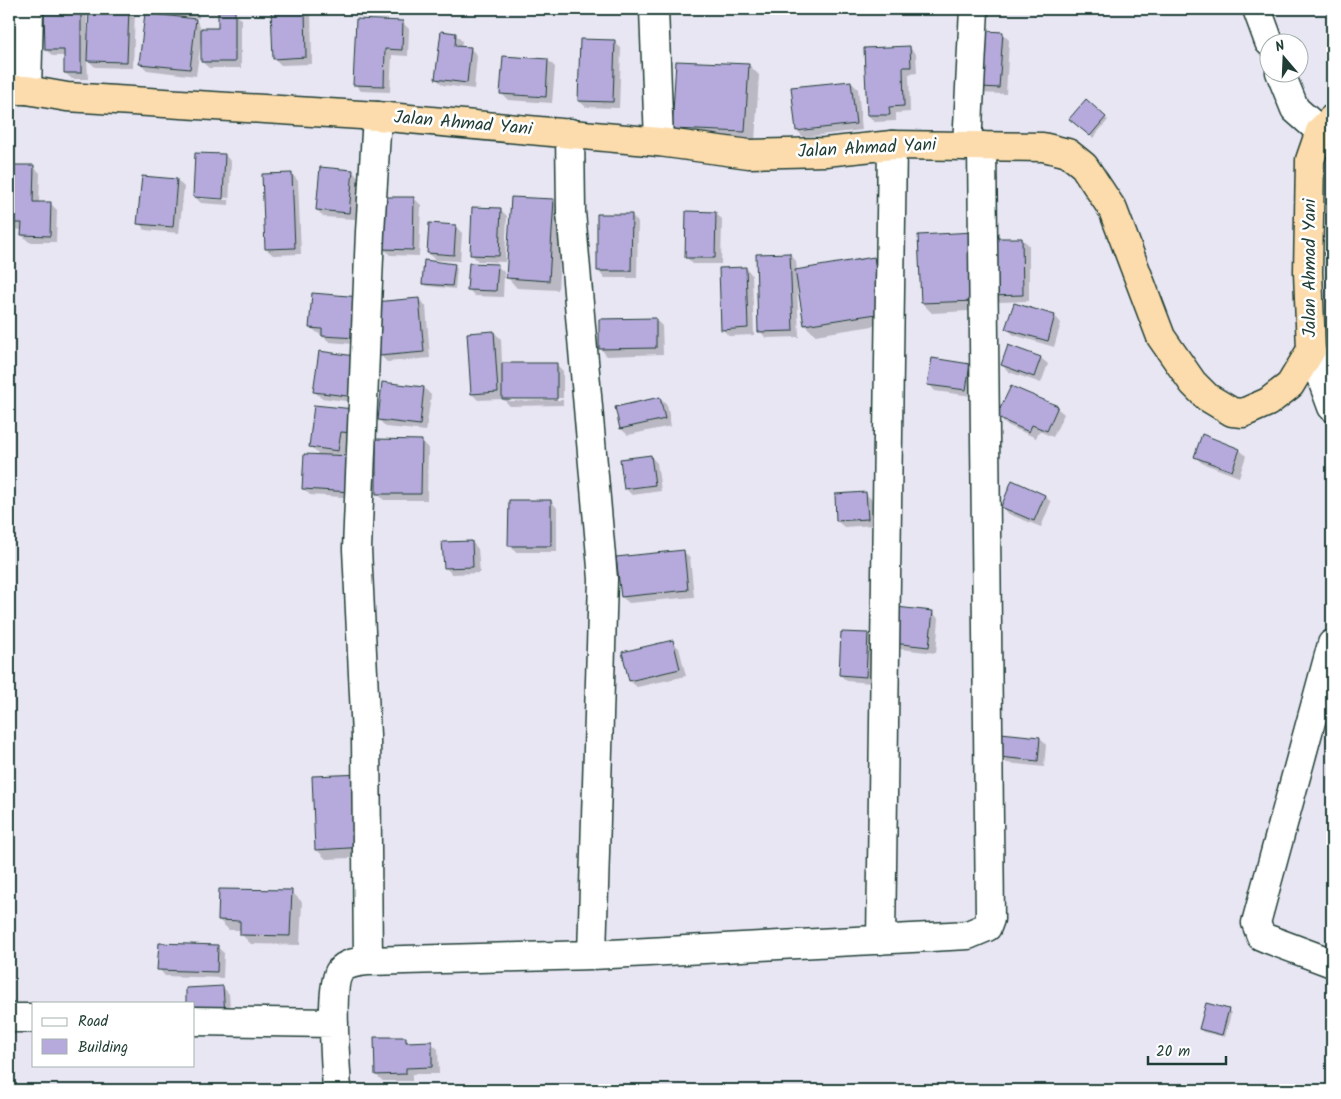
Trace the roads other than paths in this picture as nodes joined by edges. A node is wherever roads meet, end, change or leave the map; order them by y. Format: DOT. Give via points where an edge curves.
graph roads {
  1 [pos="29,9"];
  2 [pos="654,9"];
  3 [pos="974,9"];
  4 [pos="1257,9"];
  5 [pos="1265,32"];
  6 [pos="1284,82"];
  7 [pos="18,90"];
  8 [pos="377,116"];
  9 [pos="1326,125"];
  10 [pos="570,134"];
  11 [pos="659,142"];
  12 [pos="892,145"];
  13 [pos="975,146"];
  14 [pos="1311,350"];
  15 [pos="1332,407"];
  16 [pos="1332,644"];
  17 [pos="881,940"];
  18 [pos="592,955"];
  19 [pos="368,961"];
  20 [pos="1332,963"];
  21 [pos="9,1018"];
  22 [pos="32,1018"];
  23 [pos="195,1021"];
  24 [pos="334,1024"];
  25 [pos="337,1090"];
  1 -- 7 [label="street"];
  2 -- 11 [label="street"];
  3 -- 13 [label="street"];
  4 -- 5 [label="street"];
  6 -- 9 [label="street" via="1295,109"];
  7 -- 8 [label="highway, Jalan Ahmad Yani" via="67,97"];
  8 -- 10 [label="highway, Jalan Ahmad Yani"];
  8 -- 19 [label="street" via="357,548 366,736"];
  9 -- 14 [label="highway, Jalan Ahmad Yani" via="1310,160 1308,272"];
  10 -- 11 [label="highway, Jalan Ahmad Yani"];
  10 -- 18 [label="street" via="571,212 603,578"];
  11 -- 12 [label="highway, Jalan Ahmad Yani" via="749,154 825,152"];
  12 -- 13 [label="highway, Jalan Ahmad Yani"];
  12 -- 17 [label="street"];
  13 -- 14 [label="highway, Jalan Ahmad Yani" via="1043,147 1068,153 1084,166 1113,210 1161,337 1193,383 1207,397 1232,412 1243,413 1268,402 1290,385"];
  13 -- 17 [label="street" via="990,919 987,928 968,935"];
  14 -- 15 [label="street"];
  16 -- 20 [label="street" via="1256,923 1262,936"];
  17 -- 18 [label="street"];
  18 -- 19 [label="street"];
  19 -- 24 [label="street" via="345,966 336,977"];
  21 -- 22 [label="street"];
  23 -- 24 [label="street"];
  24 -- 25 [label="street"];
}
